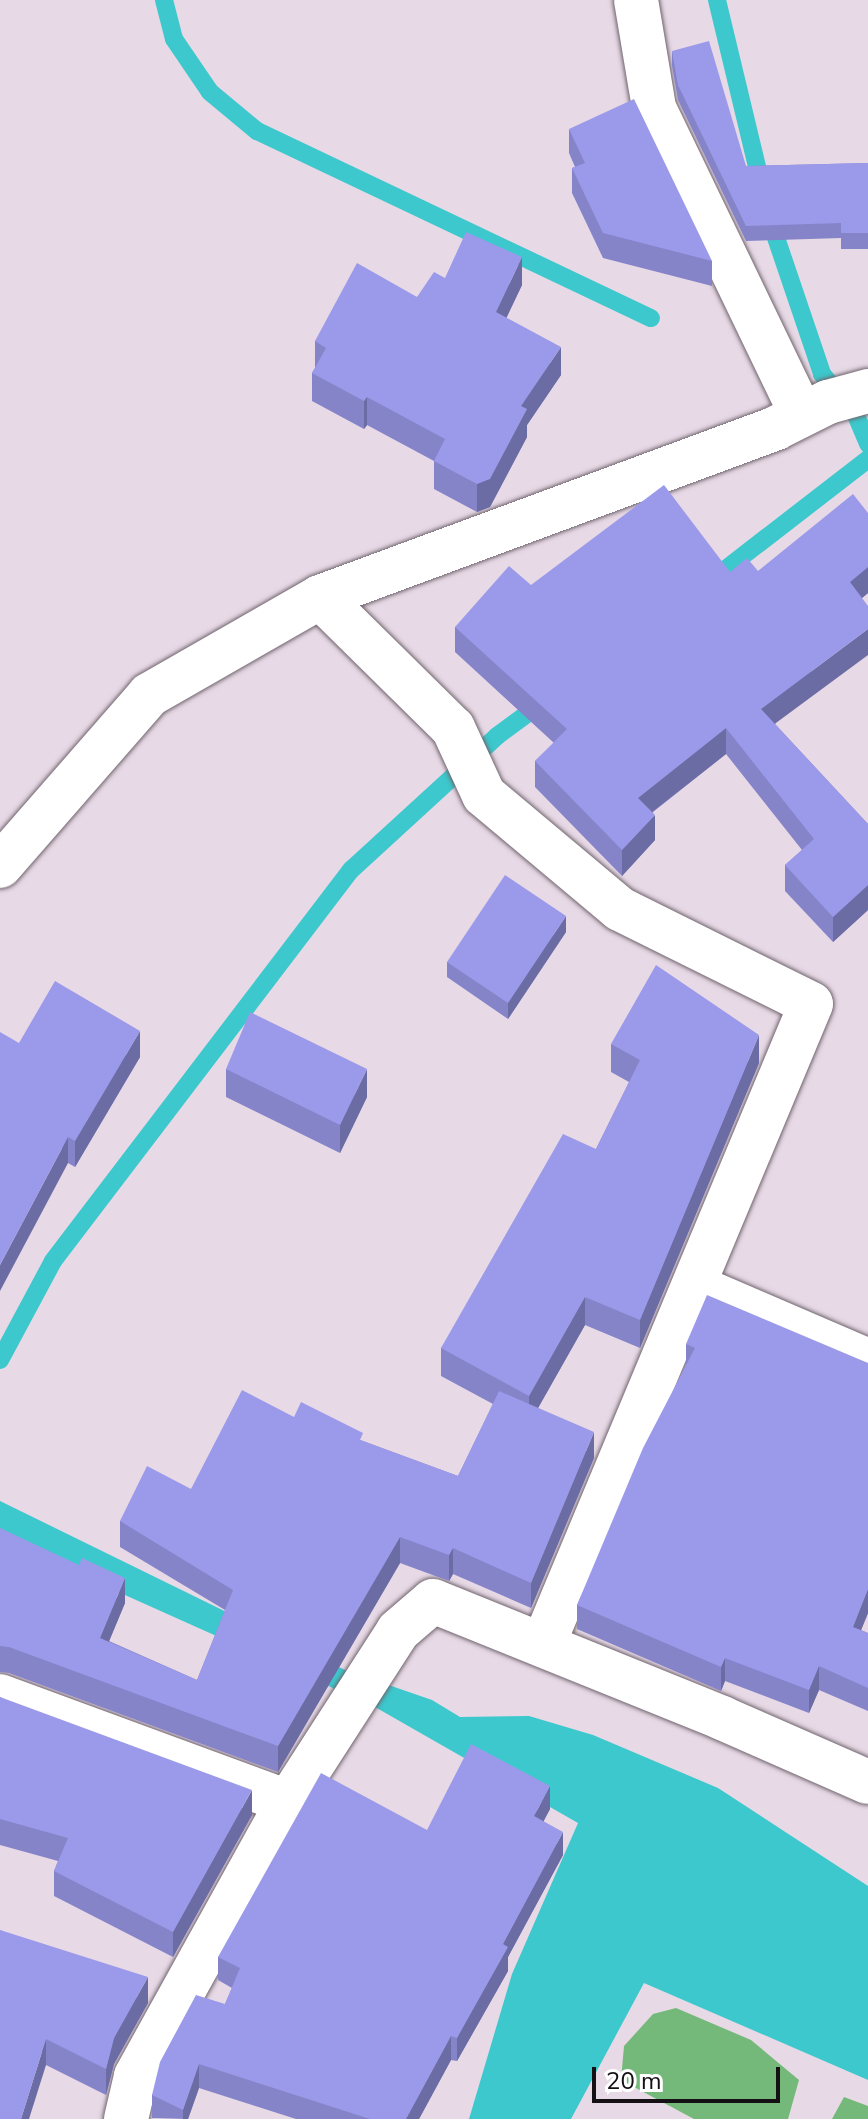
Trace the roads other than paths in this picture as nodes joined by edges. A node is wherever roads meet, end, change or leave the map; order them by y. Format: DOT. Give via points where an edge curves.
graph roads {
  1 [pos="636,0"];
  2 [pos="838,400"];
  3 [pos="320,597"];
  4 [pos="0,866"];
  5 [pos="694,1286"];
  6 [pos="868,1361"];
  7 [pos="543,1645"];
  8 [pos="0,1696"];
  9 [pos="868,1782"];
  10 [pos="288,1802"];
  11 [pos="126,2119"];
  1 -- 2 [label="street" via="654,108"];
  2 -- 3 [label="street" via="776,428"];
  3 -- 4 [label="street" via="149,695"];
  3 -- 5 [label="street" via="453,728 484,795 620,909 811,1004"];
  5 -- 6 [label="street"];
  5 -- 7 [label="street"];
  7 -- 9 [label="street"];
  7 -- 10 [label="street" via="433,1601 398,1631"];
  8 -- 10 [label="street"];
  10 -- 11 [label="street" via="136,2076"];
}
